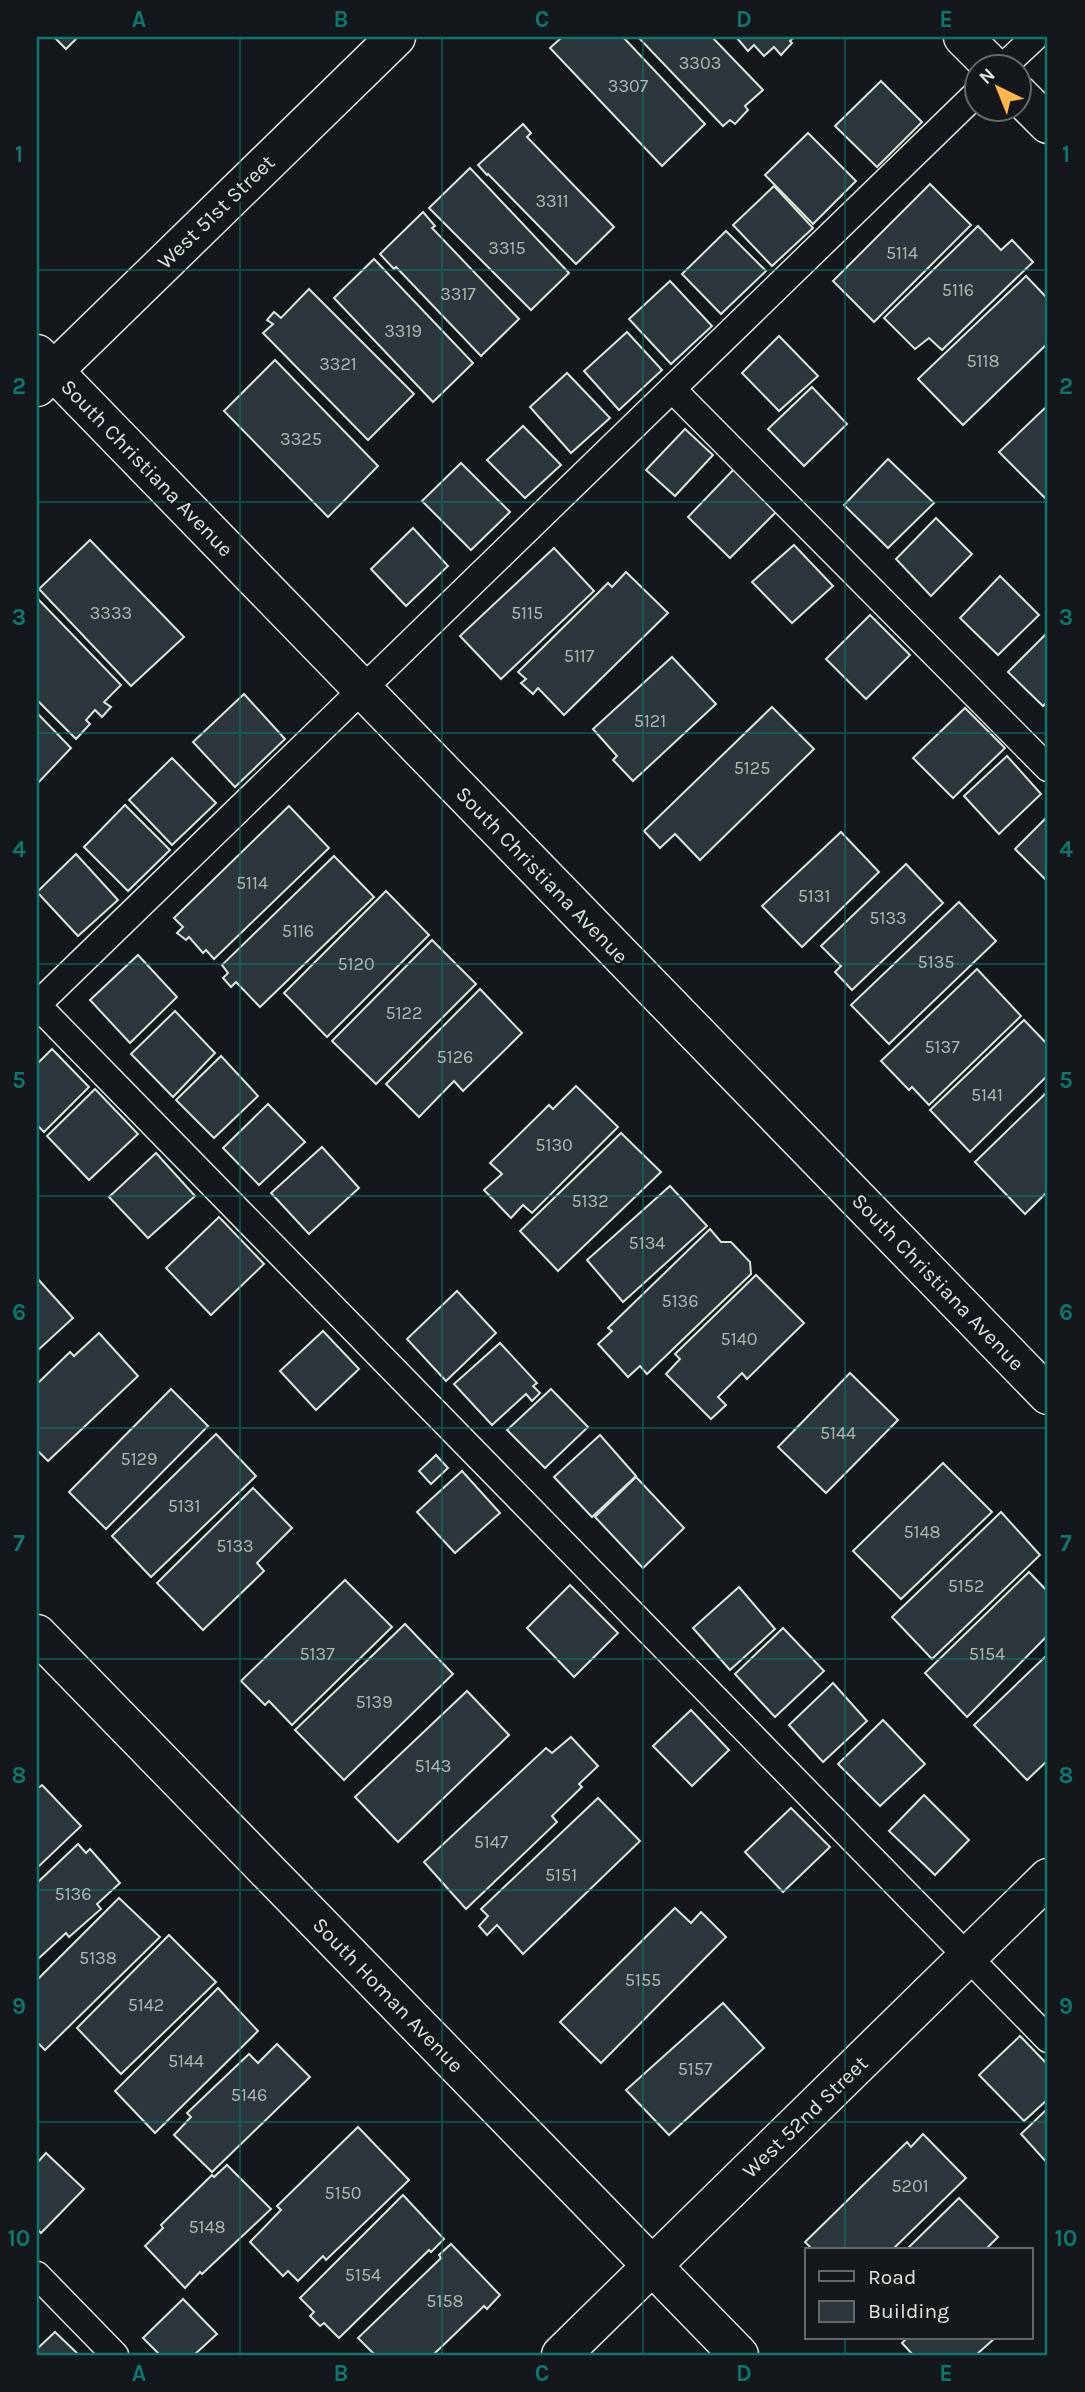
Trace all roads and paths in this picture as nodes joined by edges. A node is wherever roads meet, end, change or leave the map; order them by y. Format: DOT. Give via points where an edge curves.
graph roads {
  1 [pos="396,37"];
  2 [pos="963,37"];
  3 [pos="1035,37"];
  4 [pos="978,52"];
  5 [pos="1019,52"];
  6 [pos="962,108"];
  7 [pos="1032,108"];
  8 [pos="1048,124"];
  9 [pos="42,371"];
  10 [pos="672,388"];
  11 [pos="362,690"];
  12 [pos="1048,768"];
  13 [pos="37,1005"];
  14 [pos="1048,1395"];
  15 [pos="37,1634"];
  16 [pos="1048,1878"];
  17 [pos="969,1956"];
  18 [pos="1048,2039"];
  19 [pos="652,2266"];
  20 [pos="37,2275"];
  21 [pos="115,2355"];
  22 [pos="561,2355"];
  23 [pos="739,2355"];
  1 -- 9 [label="street, West 51st Street"];
  2 -- 4 [label="street"];
  3 -- 5 [label="lane"];
  6 -- 10 [label="lane"];
  7 -- 8 [label="street"];
  9 -- 11 [label="street, South Christiana Avenue"];
  10 -- 11 [label="lane"];
  10 -- 12 [label="lane"];
  11 -- 13 [label="lane"];
  11 -- 14 [label="street, South Christiana Avenue"];
  13 -- 17 [label="lane"];
  15 -- 19 [label="street, South Homan Avenue"];
  16 -- 17 [label="street, West 52nd Street"];
  17 -- 18 [label="lane"];
  17 -- 19 [label="street, West 52nd Street"];
  19 -- 22 [label="street, West 52nd Street"];
  19 -- 23 [label="street, South Homan Avenue"];
  20 -- 21 [label="lane"];
}
